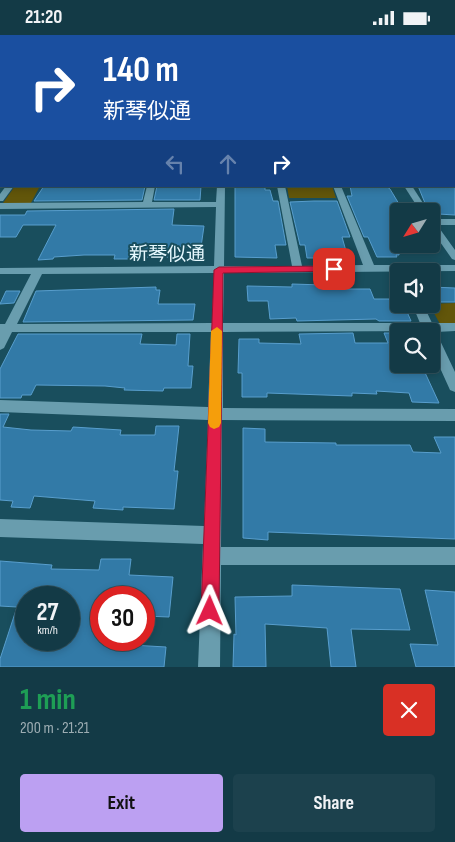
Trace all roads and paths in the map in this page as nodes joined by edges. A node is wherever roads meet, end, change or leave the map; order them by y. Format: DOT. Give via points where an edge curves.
graph roads {
  1 [pos="9,187"];
  2 [pos="151,187"];
  3 [pos="221,187"];
  4 [pos="281,187"];
  5 [pos="337,187"];
  6 [pos="409,187"];
  7 [pos="0,199"];
  8 [pos="419,203"];
  9 [pos="221,204"];
  10 [pos="147,205"];
  11 [pos="0,206"];
  12 [pos="440,222"];
  13 [pos="455,222"];
  14 [pos="440,234"];
  15 [pos="455,257"];
  16 [pos="298,269"];
  17 [pos="370,269"];
  18 [pos="440,269"];
  19 [pos="455,269"];
  20 [pos="219,270"];
  21 [pos="390,270"];
  22 [pos="0,271"];
  23 [pos="38,271"];
  24 [pos="5,327"];
  25 [pos="217,327"];
  26 [pos="455,327"];
  27 [pos="440,329"];
  28 [pos="390,330"];
  29 [pos="0,345"];
  30 [pos="440,353"];
  31 [pos="455,386"];
  32 [pos="0,407"];
  33 [pos="215,414"];
  34 [pos="455,415"];
  35 [pos="0,528"];
  36 [pos="212,535"];
  37 [pos="211,556"];
  38 [pos="455,557"];
  39 [pos="209,667"];
  1 -- 7 [label="street"];
  2 -- 10 [label="street"];
  3 -- 9 [label="street"];
  4 -- 16 [label="street"];
  5 -- 17 [label="street"];
  6 -- 8 [label="street"];
  9 -- 10 [label="street"];
  9 -- 20 [label="street"];
  10 -- 11 [label="street"];
  12 -- 13 [label="street"];
  14 -- 15 [label="street"];
  16 -- 17 [label="street, 新琴似通"];
  16 -- 20 [label="street, 新琴似通"];
  17 -- 21 [label="street, 新琴似通"];
  18 -- 19 [label="street, 新琴似通"];
  20 -- 23 [label="street, 新琴似通"];
  20 -- 25 [label="street"];
  22 -- 23 [label="street, 新琴似通"];
  23 -- 24 [label="street"];
  24 -- 25 [label="street"];
  24 -- 29 [label="street"];
  25 -- 28 [label="street"];
  25 -- 33 [label="street"];
  26 -- 27 [label="street"];
  30 -- 31 [label="street"];
  32 -- 33 [label="street"];
  33 -- 34 [label="street"];
  33 -- 36 [label="street"];
  35 -- 36 [label="street"];
  36 -- 37 [label="street"];
  37 -- 38 [label="street"];
  37 -- 39 [label="street"];
}
